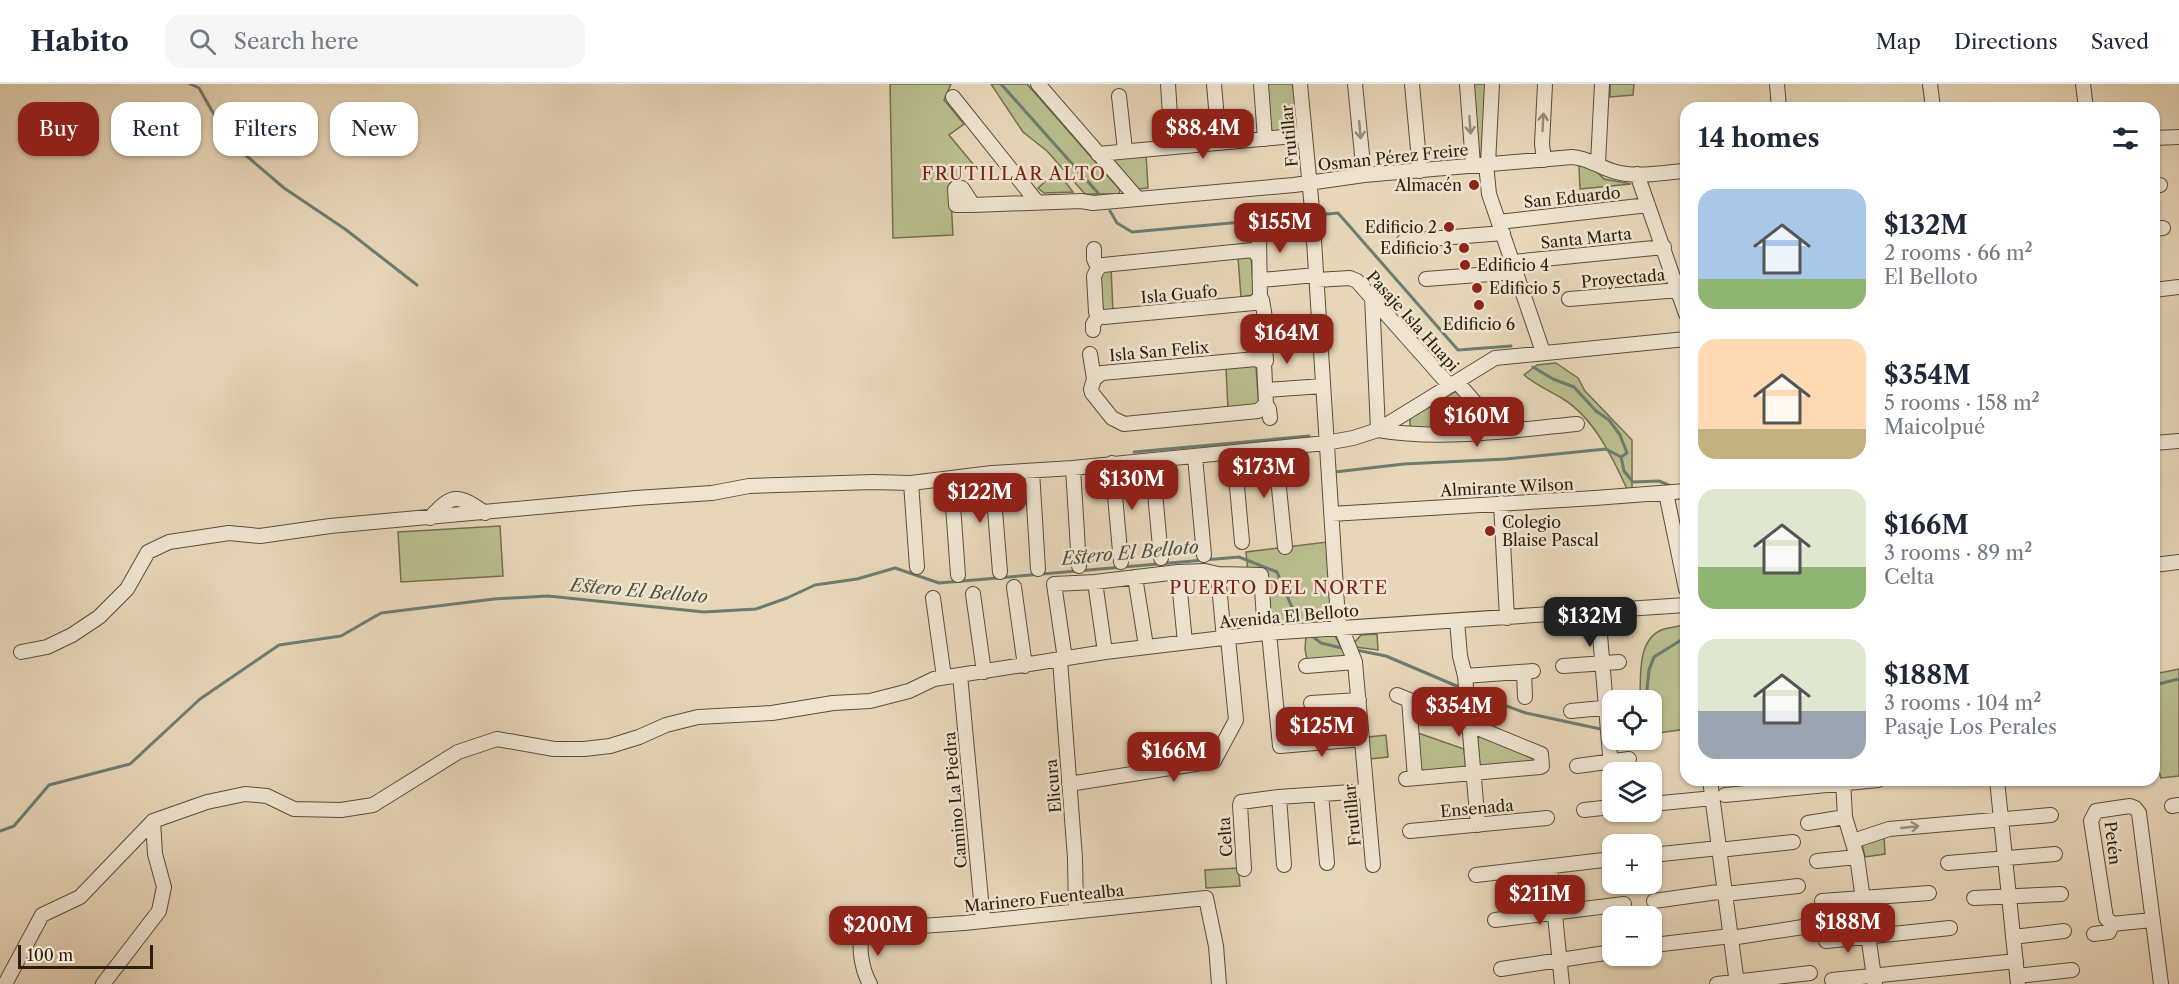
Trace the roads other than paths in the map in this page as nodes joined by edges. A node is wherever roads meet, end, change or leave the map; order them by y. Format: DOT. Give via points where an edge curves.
graph roads {
  1 [pos="1038,84"];
  2 [pos="1168,84"];
  3 [pos="1214,84"];
  4 [pos="1261,84"];
  5 [pos="1300,84"];
  6 [pos="1355,84"];
  7 [pos="1412,84"];
  8 [pos="1467,84"];
  9 [pos="1492,84"];
  10 [pos="1545,84"];
  11 [pos="1602,84"];
  12 [pos="1777,84"];
  13 [pos="1930,84"];
  14 [pos="2083,84"];
  15 [pos="952,96"];
  16 [pos="1119,96"];
  17 [pos="1778,102"];
  18 [pos="1932,102"];
  19 [pos="2085,102"];
  20 [pos="1305,135"];
  21 [pos="2179,137"];
  22 [pos="2160,138"];
  23 [pos="1265,139"];
  24 [pos="1219,143"];
  25 [pos="1172,147"];
  26 [pos="1125,150"];
  27 [pos="1098,153"];
  28 [pos="1544,160"];
  29 [pos="1598,163"];
  30 [pos="1482,164"];
  31 [pos="1420,171"];
  32 [pos="1680,171"];
  33 [pos="1637,174"];
  34 [pos="1364,175"];
  35 [pos="1310,182"];
  36 [pos="1138,199"];
  37 [pos="1037,202"];
  38 [pos="956,205"];
  39 [pos="1648,205"];
  40 [pos="1501,228"];
  41 [pos="1259,239"];
  42 [pos="1404,241"];
  43 [pos="1664,247"];
  44 [pos="1094,249"];
  45 [pos="1258,256"];
  46 [pos="1514,267"];
  47 [pos="1098,268"];
  48 [pos="1316,274"];
  49 [pos="1260,276"];
  50 [pos="1426,279"];
  51 [pos="2179,287"];
  52 [pos="2160,289"];
  53 [pos="1678,290"];
  54 [pos="1372,296"];
  55 [pos="1680,296"];
  56 [pos="1260,297"];
  57 [pos="1569,299"];
  58 [pos="1099,316"];
  59 [pos="1265,318"];
  60 [pos="1093,330"];
  61 [pos="1680,341"];
  62 [pos="1265,346"];
  63 [pos="1543,352"];
  64 [pos="1090,354"];
  65 [pos="1263,363"];
  66 [pos="1094,379"];
  67 [pos="1323,382"];
  68 [pos="1454,384"];
  69 [pos="1266,386"];
  70 [pos="1578,424"];
  71 [pos="1378,430"];
  72 [pos="1500,431"];
  73 [pos="2179,441"];
  74 [pos="1326,443"];
  75 [pos="2160,443"];
  76 [pos="1275,449"];
  77 [pos="1234,453"];
  78 [pos="1195,456"];
  79 [pos="1152,460"];
  80 [pos="1112,463"];
  81 [pos="1073,468"];
  82 [pos="1032,471"];
  83 [pos="992,473"];
  84 [pos="951,478"];
  85 [pos="911,483"];
  86 [pos="1680,492"];
  87 [pos="1666,494"];
  88 [pos="1501,503"];
  89 [pos="1330,514"];
  90 [pos="1242,542"];
  91 [pos="1285,547"];
  92 [pos="1204,555"];
  93 [pos="1161,558"];
  94 [pos="1680,561"];
  95 [pos="1120,562"];
  96 [pos="2179,562"];
  97 [pos="2160,564"];
  98 [pos="1079,566"];
  99 [pos="917,567"];
  100 [pos="1038,568"];
  101 [pos="1000,572"];
  102 [pos="1178,572"];
  103 [pos="1218,574"];
  104 [pos="958,575"];
  105 [pos="1135,577"];
  106 [pos="1095,582"];
  107 [pos="1014,587"];
  108 [pos="973,594"];
  109 [pos="933,598"];
  110 [pos="1680,605"];
  111 [pos="1598,611"];
  112 [pos="1507,618"];
  113 [pos="1461,621"];
  114 [pos="1342,628"];
  115 [pos="1267,633"];
  116 [pos="1226,638"];
  117 [pos="1185,642"];
  118 [pos="1146,646"];
  119 [pos="21,652"];
  120 [pos="1105,652"];
  121 [pos="1352,654"];
  122 [pos="1062,660"];
  123 [pos="1619,662"];
  124 [pos="1602,663"];
  125 [pos="1025,666"];
  126 [pos="1306,666"];
  127 [pos="1563,666"];
  128 [pos="984,672"];
  129 [pos="960,675"];
  130 [pos="1465,675"];
  131 [pos="939,678"];
  132 [pos="1606,690"];
  133 [pos="1525,697"];
  134 [pos="1359,700"];
  135 [pos="1311,703"];
  136 [pos="1602,708"];
  137 [pos="1571,711"];
  138 [pos="1469,724"];
  139 [pos="1362,739"];
  140 [pos="1610,750"];
  141 [pos="1629,759"];
  142 [pos="1611,761"];
  143 [pos="1577,766"];
  144 [pos="1474,774"];
  145 [pos="1069,784"];
  146 [pos="1713,786"];
  147 [pos="1774,786"];
  148 [pos="1843,786"];
  149 [pos="1998,786"];
  150 [pos="1366,791"];
  151 [pos="1321,794"];
  152 [pos="1719,796"];
  153 [pos="1279,797"];
  154 [pos="1662,803"];
  155 [pos="1602,808"];
  156 [pos="1584,810"];
  157 [pos="2051,815"];
  158 [pos="1845,817"];
  159 [pos="1547,818"];
  160 [pos="2001,818"];
  161 [pos="153,821"];
  162 [pos="1808,823"];
  163 [pos="1479,825"];
  164 [pos="1410,831"];
  165 [pos="1853,841"];
  166 [pos="1793,842"];
  167 [pos="1719,849"];
  168 [pos="1662,854"];
  169 [pos="2055,854"];
  170 [pos="1857,857"];
  171 [pos="2005,858"];
  172 [pos="1602,860"];
  173 [pos="1817,861"];
  174 [pos="1327,863"];
  175 [pos="1948,863"];
  176 [pos="1373,864"];
  177 [pos="1284,865"];
  178 [pos="1550,866"];
  179 [pos="1244,869"];
  180 [pos="1476,875"];
  181 [pos="1798,886"];
  182 [pos="1725,893"];
  183 [pos="1929,893"];
  184 [pos="2061,894"];
  185 [pos="2009,897"];
  186 [pos="1864,898"];
  187 [pos="1974,898"];
  188 [pos="1654,901"];
  189 [pos="1822,901"];
  190 [pos="1624,903"];
  191 [pos="1077,910"];
  192 [pos="1554,912"];
  193 [pos="1495,920"];
  194 [pos="2152,920"];
  195 [pos="983,921"];
  196 [pos="2112,924"];
  197 [pos="1803,927"];
  198 [pos="1950,928"];
  199 [pos="2064,931"];
  200 [pos="2094,934"];
  201 [pos="1731,937"];
  202 [pos="1868,937"];
  203 [pos="2013,937"];
  204 [pos="1826,941"];
  205 [pos="1662,944"];
  206 [pos="1602,954"];
  207 [pos="1559,960"];
  208 [pos="2016,961"];
  209 [pos="1501,969"];
  210 [pos="2072,970"];
  211 [pos="1810,973"];
  212 [pos="1832,980"];
  213 [pos="1875,980"];
  214 [pos="2017,980"];
  215 [pos="1737,983"];
  216 [pos="5,984"];
  217 [pos="102,984"];
  218 [pos="870,984"];
  219 [pos="1219,984"];
  220 [pos="1562,984"];
  221 [pos="1717,984"];
  222 [pos="2161,984"];
  1 -- 27 [label="street"];
  2 -- 25 [label="street"];
  3 -- 24 [label="street"];
  4 -- 23 [label="street"];
  5 -- 20 [label="street, Frutillar"];
  6 -- 34 [label="street, one-way"];
  7 -- 31 [label="street"];
  8 -- 30 [label="street, one-way"];
  9 -- 30 [label="street"];
  28 -- 10 [label="street, one-way"];
  11 -- 29 [label="street"];
  12 -- 17 [label="street"];
  13 -- 18 [label="street"];
  14 -- 19 [label="street"];
  15 -- 37 [label="street"];
  16 -- 26 [label="street"];
  20 -- 23 [label="street"];
  20 -- 35 [label="street, Frutillar"];
  21 -- 22 [label="street"];
  23 -- 24 [label="street"];
  24 -- 25 [label="street"];
  25 -- 26 [label="street"];
  26 -- 27 [label="street"];
  27 -- 36 [label="street"];
  28 -- 29 [label="street, Osman Pérez Freire" via="1580,158"];
  28 -- 30 [label="street, Osman Pérez Freire"];
  29 -- 33 [label="street, Osman Pérez Freire" via="1617,172"];
  30 -- 31 [label="street, Osman Pérez Freire"];
  30 -- 40 [label="street"];
  31 -- 34 [label="street, Osman Pérez Freire"];
  32 -- 33 [label="street, Osman Pérez Freire"];
  33 -- 39 [label="street"];
  34 -- 35 [label="street, Osman Pérez Freire"];
  35 -- 36 [label="street, Osman Pérez Freire"];
  35 -- 48 [label="street, Frutillar"];
  36 -- 37 [label="street, Osman Pérez Freire"];
  37 -- 38 [label="street, Osman Pérez Freire"];
  39 -- 40 [label="street, San Eduardo"];
  39 -- 43 [label="street"];
  40 -- 42 [label="street, San Eduardo"];
  40 -- 46 [label="street"];
  41 -- 45 [label="street"];
  43 -- 46 [label="street, Santa Marta"];
  43 -- 53 [label="street"];
  44 -- 47 [label="street"];
  45 -- 47 [label="street" via="1253,250"];
  45 -- 49 [label="street"];
  46 -- 50 [label="street, Santa Marta"];
  46 -- 63 [label="street"];
  47 -- 58 [label="street" via="1094,276"];
  48 -- 49 [label="street, Pasaje Isla Huapi"];
  48 -- 54 [label="street, Pasaje Isla Huapi" via="1350,278"];
  48 -- 67 [label="street, Frutillar"];
  49 -- 56 [label="street"];
  51 -- 52 [label="street"];
  53 -- 55 [label="street"];
  53 -- 57 [label="street, Proyectada"];
  54 -- 68 [label="street, Pasaje Isla Huapi"];
  54 -- 71 [label="street"];
  56 -- 58 [label="street, Isla Guafo" via="1254,303"];
  56 -- 59 [label="street"];
  58 -- 60 [label="street"];
  61 -- 63 [label="street"];
  62 -- 65 [label="street"];
  63 -- 68 [label="street" via="1495,358"];
  64 -- 66 [label="street"];
  65 -- 66 [label="street, Isla San Felix" via="1256,359 1102,373"];
  65 -- 69 [label="street"];
  66 -- 69 [label="street" via="1092,393 1117,422 1124,424 1268,411"];
  67 -- 69 [label="street"];
  67 -- 74 [label="street, Frutillar"];
  68 -- 71 [label="street"];
  68 -- 72 [label="street, Pasaje Isla Huapi"];
  70 -- 72 [label="street"];
  71 -- 72 [label="street" via="1408,435"];
  71 -- 74 [label="street"];
  73 -- 75 [label="street"];
  74 -- 76 [label="street"];
  74 -- 89 [label="street, Frutillar"];
  76 -- 77 [label="street"];
  76 -- 91 [label="street"];
  77 -- 78 [label="street"];
  77 -- 90 [label="street"];
  78 -- 79 [label="street"];
  78 -- 92 [label="street"];
  79 -- 80 [label="street"];
  79 -- 93 [label="street"];
  80 -- 81 [label="street"];
  80 -- 95 [label="street"];
  81 -- 82 [label="street"];
  81 -- 98 [label="street"];
  82 -- 83 [label="street"];
  82 -- 100 [label="street"];
  83 -- 84 [label="street"];
  83 -- 101 [label="street"];
  84 -- 85 [label="street"];
  84 -- 104 [label="street"];
  85 -- 99 [label="street"];
  85 -- 119 [label="street" via="749,486 712,494 330,526 260,536 229,533 169,542 148,552 127,589 99,616 47,647"];
  86 -- 87 [label="street, Almirante Wilson"];
  87 -- 88 [label="street, Almirante Wilson"];
  87 -- 94 [label="street"];
  88 -- 89 [label="street, Almirante Wilson"];
  88 -- 112 [label="street"];
  89 -- 114 [label="street, Frutillar" via="1338,620"];
  96 -- 97 [label="street"];
  102 -- 103 [label="street"];
  102 -- 105 [label="street"];
  102 -- 117 [label="street"];
  103 -- 115 [label="street" via="1261,575"];
  103 -- 116 [label="street"];
  105 -- 106 [label="street"];
  105 -- 118 [label="street"];
  106 -- 120 [label="street"];
  106 -- 122 [label="street, Elicura" via="1054,584"];
  107 -- 125 [label="street"];
  108 -- 128 [label="street"];
  109 -- 131 [label="street"];
  110 -- 111 [label="street, Avenida El Belloto"];
  111 -- 112 [label="street, Avenida El Belloto"];
  111 -- 124 [label="street"];
  112 -- 113 [label="street, Avenida El Belloto"];
  113 -- 114 [label="street, Avenida El Belloto"];
  113 -- 130 [label="street" via="1468,654"];
  114 -- 115 [label="street, Avenida El Belloto"];
  114 -- 121 [label="street, Frutillar"];
  115 -- 116 [label="street, Avenida El Belloto"];
  115 -- 139 [label="street" via="1280,746"];
  116 -- 117 [label="street, Avenida El Belloto"];
  116 -- 145 [label="street" via="1236,720 1214,761"];
  117 -- 118 [label="street, Avenida El Belloto"];
  118 -- 120 [label="street, Avenida El Belloto"];
  120 -- 122 [label="street, Avenida El Belloto"];
  121 -- 126 [label="street"];
  121 -- 134 [label="street, Frutillar"];
  122 -- 125 [label="street, Avenida El Belloto"];
  122 -- 145 [label="street, Elicura"];
  123 -- 124 [label="street"];
  124 -- 127 [label="street"];
  124 -- 132 [label="street"];
  125 -- 128 [label="street, Avenida El Belloto"];
  128 -- 129 [label="street, Avenida El Belloto"];
  129 -- 131 [label="street, Avenida El Belloto"];
  129 -- 195 [label="street, Camino La Piedra"];
  130 -- 133 [label="street" via="1529,671"];
  130 -- 138 [label="street"];
  131 -- 161 [label="street, Avenida El Belloto" via="909,691 870,700 772,713 698,717 602,747 554,749 497,739 458,752 373,805 341,810 294,809 267,796 245,794 213,800"];
  134 -- 135 [label="street"];
  134 -- 139 [label="street, Frutillar"];
  136 -- 137 [label="street"];
  138 -- 144 [label="street"];
  138 -- 144 [label="street" via="1541,754 1542,766"];
  138 -- 144 [label="street" via="1403,698 1410,779"];
  139 -- 150 [label="street, Frutillar"];
  140 -- 142 [label="street"];
  141 -- 142 [label="street"];
  142 -- 143 [label="street"];
  144 -- 163 [label="street"];
  145 -- 191 [label="street, Elicura"];
  146 -- 152 [label="street"];
  147 -- 152 [label="street"];
  148 -- 158 [label="street"];
  149 -- 160 [label="street"];
  150 -- 151 [label="street"];
  150 -- 176 [label="street, Frutillar"];
  151 -- 153 [label="street"];
  151 -- 174 [label="street"];
  152 -- 154 [label="street"];
  152 -- 167 [label="street"];
  153 -- 177 [label="street"];
  153 -- 179 [label="street, Celta" via="1240,803"];
  155 -- 156 [label="street"];
  157 -- 160 [label="street"];
  158 -- 162 [label="street"];
  158 -- 165 [label="street"];
  159 -- 163 [label="street, Ensenada"];
  165 -- 160 [label="street, one-way" via="1889,829"];
  160 -- 171 [label="street"];
  161 -- 216 [label="street" via="80,897 42,915"];
  161 -- 217 [label="street" via="155,854 164,887 159,911"];
  163 -- 164 [label="street, Ensenada"];
  165 -- 170 [label="street"];
  166 -- 167 [label="street"];
  167 -- 168 [label="street"];
  167 -- 182 [label="street"];
  169 -- 171 [label="street"];
  170 -- 173 [label="street"];
  170 -- 186 [label="street"];
  171 -- 175 [label="street"];
  171 -- 185 [label="street"];
  172 -- 178 [label="street"];
  178 -- 180 [label="street"];
  178 -- 192 [label="street"];
  181 -- 182 [label="street"];
  182 -- 188 [label="street"];
  182 -- 201 [label="street"];
  183 -- 186 [label="street"];
  184 -- 185 [label="street"];
  185 -- 187 [label="street"];
  185 -- 203 [label="street"];
  186 -- 189 [label="street"];
  186 -- 202 [label="street"];
  190 -- 192 [label="street"];
  191 -- 195 [label="street, Marinero Fuentealba"];
  191 -- 219 [label="street, Marinero Fuentealba" via="1206,898"];
  192 -- 193 [label="street"];
  192 -- 207 [label="street"];
  194 -- 196 [label="street"];
  194 -- 196 [label="street, Petén" via="2139,813 2130,806 2100,810 2091,821 2106,918"];
  194 -- 222 [label="street, Petén"];
  195 -- 218 [label="street, Marinero Fuentealba" via="864,930 863,972"];
  196 -- 200 [label="street" via="2109,932"];
  197 -- 201 [label="street"];
  198 -- 202 [label="street"];
  199 -- 203 [label="street"];
  201 -- 205 [label="street"];
  201 -- 215 [label="street"];
  202 -- 204 [label="street"];
  202 -- 213 [label="street"];
  203 -- 208 [label="street"];
  206 -- 207 [label="street"];
  207 -- 209 [label="street"];
  207 -- 220 [label="street"];
  208 -- 213 [label="street"];
  208 -- 214 [label="street"];
  210 -- 214 [label="street"];
  211 -- 215 [label="street"];
  212 -- 213 [label="street"];
  215 -- 221 [label="street"];
}
